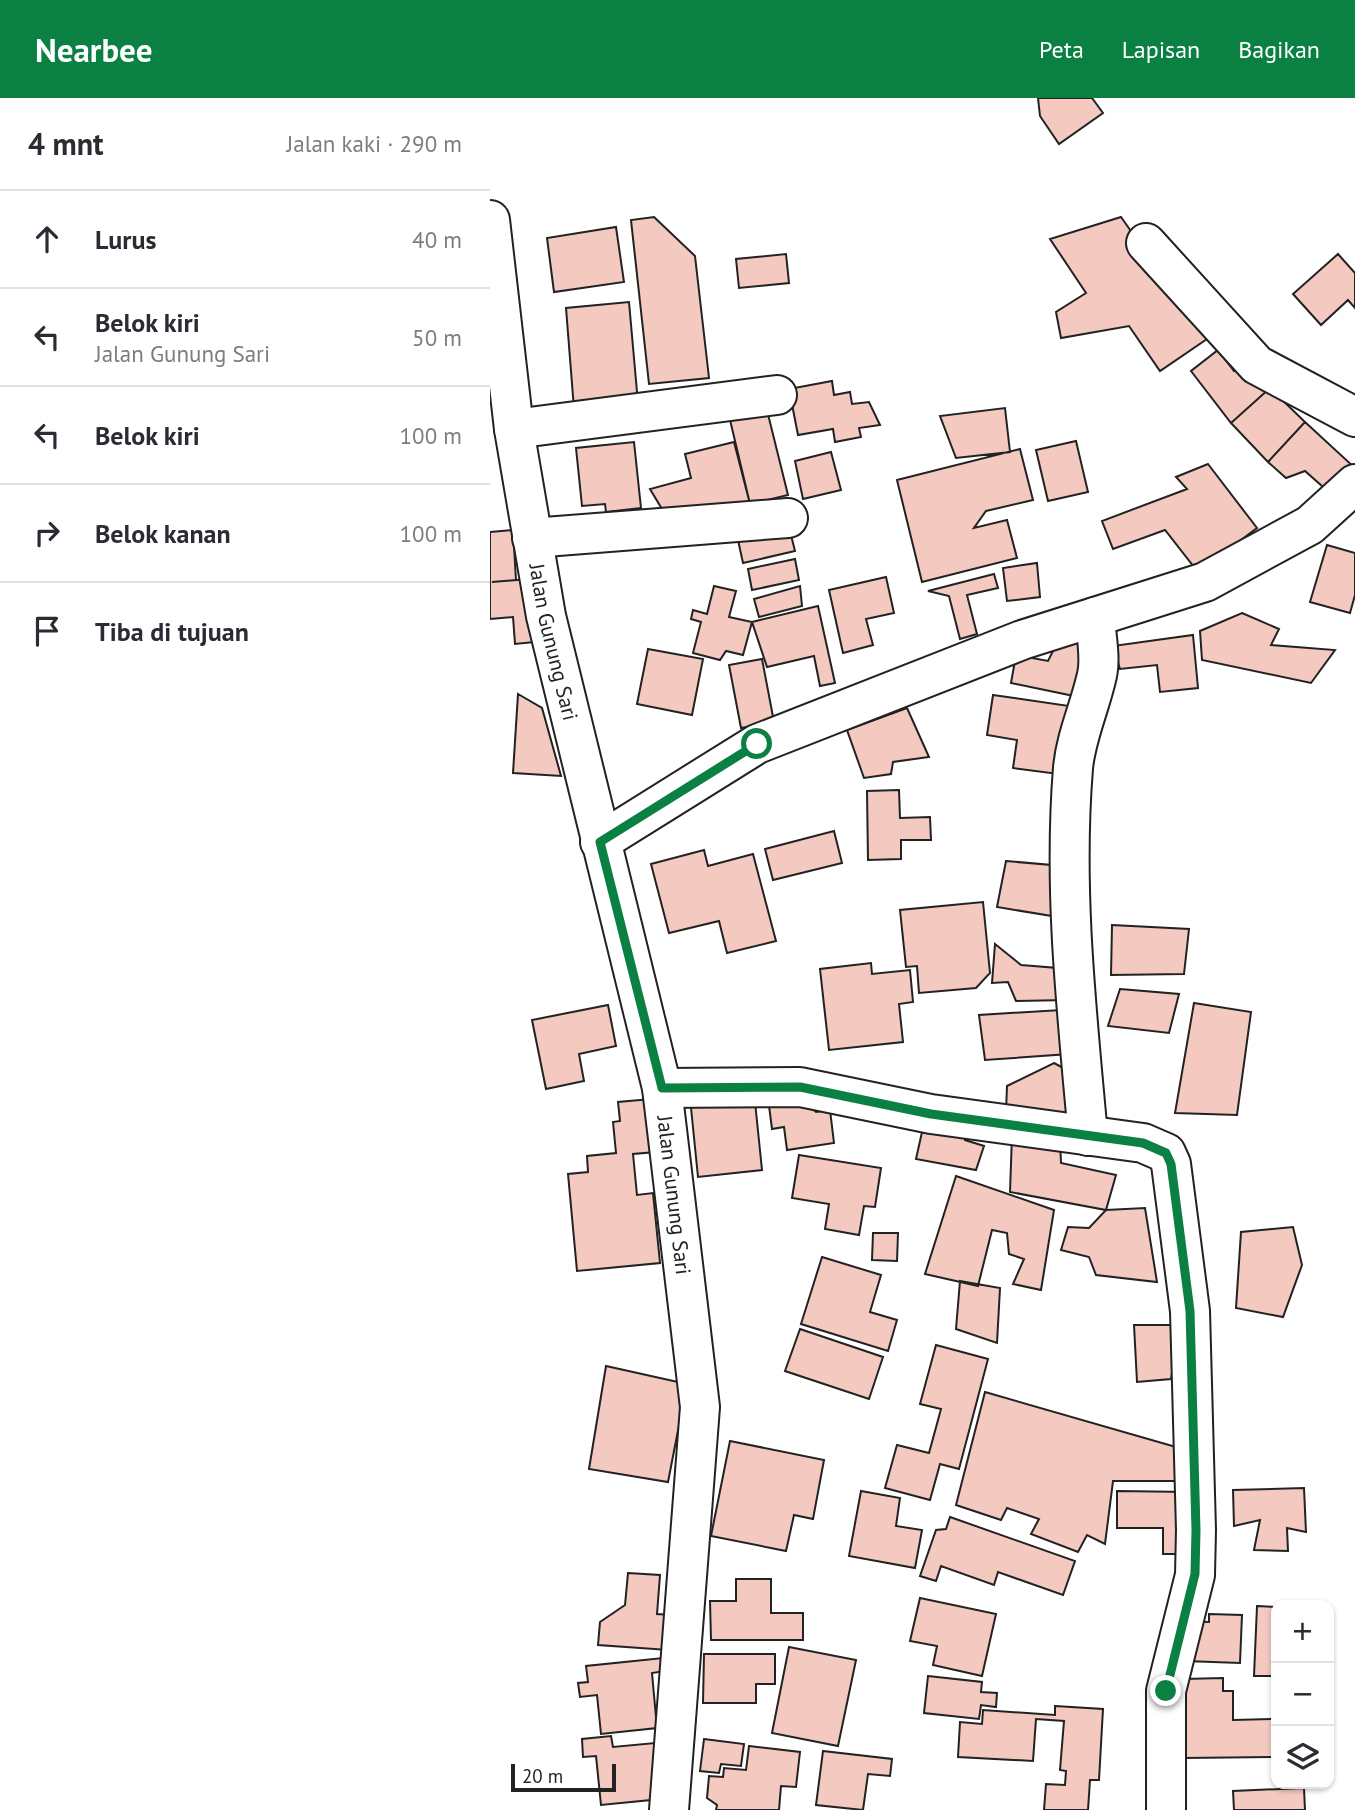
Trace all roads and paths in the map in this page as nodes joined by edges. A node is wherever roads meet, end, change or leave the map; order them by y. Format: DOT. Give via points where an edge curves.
graph roads {
  1 [pos="490,219"];
  2 [pos="1146,243"];
  3 [pos="777,395"];
  4 [pos="1355,417"];
  5 [pos="514,429"];
  6 [pos="1355,484"];
  7 [pos="788,518"];
  8 [pos="532,538"];
  9 [pos="1095,617"];
  10 [pos="600,842"];
  11 [pos="662,1088"];
  12 [pos="1088,1136"];
  13 [pos="668,1810"];
  14 [pos="1166,1810"];
  1 -- 5 [label="street, Jalan Gunung Sari"];
  2 -- 4 [label="street" via="1257,365"];
  3 -- 5 [label="street"];
  5 -- 8 [label="street, Jalan Gunung Sari"];
  6 -- 9 [label="street" via="1310,525 1205,583"];
  7 -- 8 [label="street"];
  8 -- 10 [label="street, Jalan Gunung Sari"];
  9 -- 10 [label="street" via="1022,640 757,744"];
  9 -- 12 [label="street" via="1098,673 1073,765 1069,859 1070,940"];
  10 -- 11 [label="street, Jalan Gunung Sari"];
  11 -- 12 [label="street" via="800,1087 931,1114"];
  11 -- 13 [label="street, Jalan Gunung Sari" via="700,1407"];
  12 -- 14 [label="street" via="1143,1143 1166,1153 1190,1311 1195,1574 1166,1691"];
}
